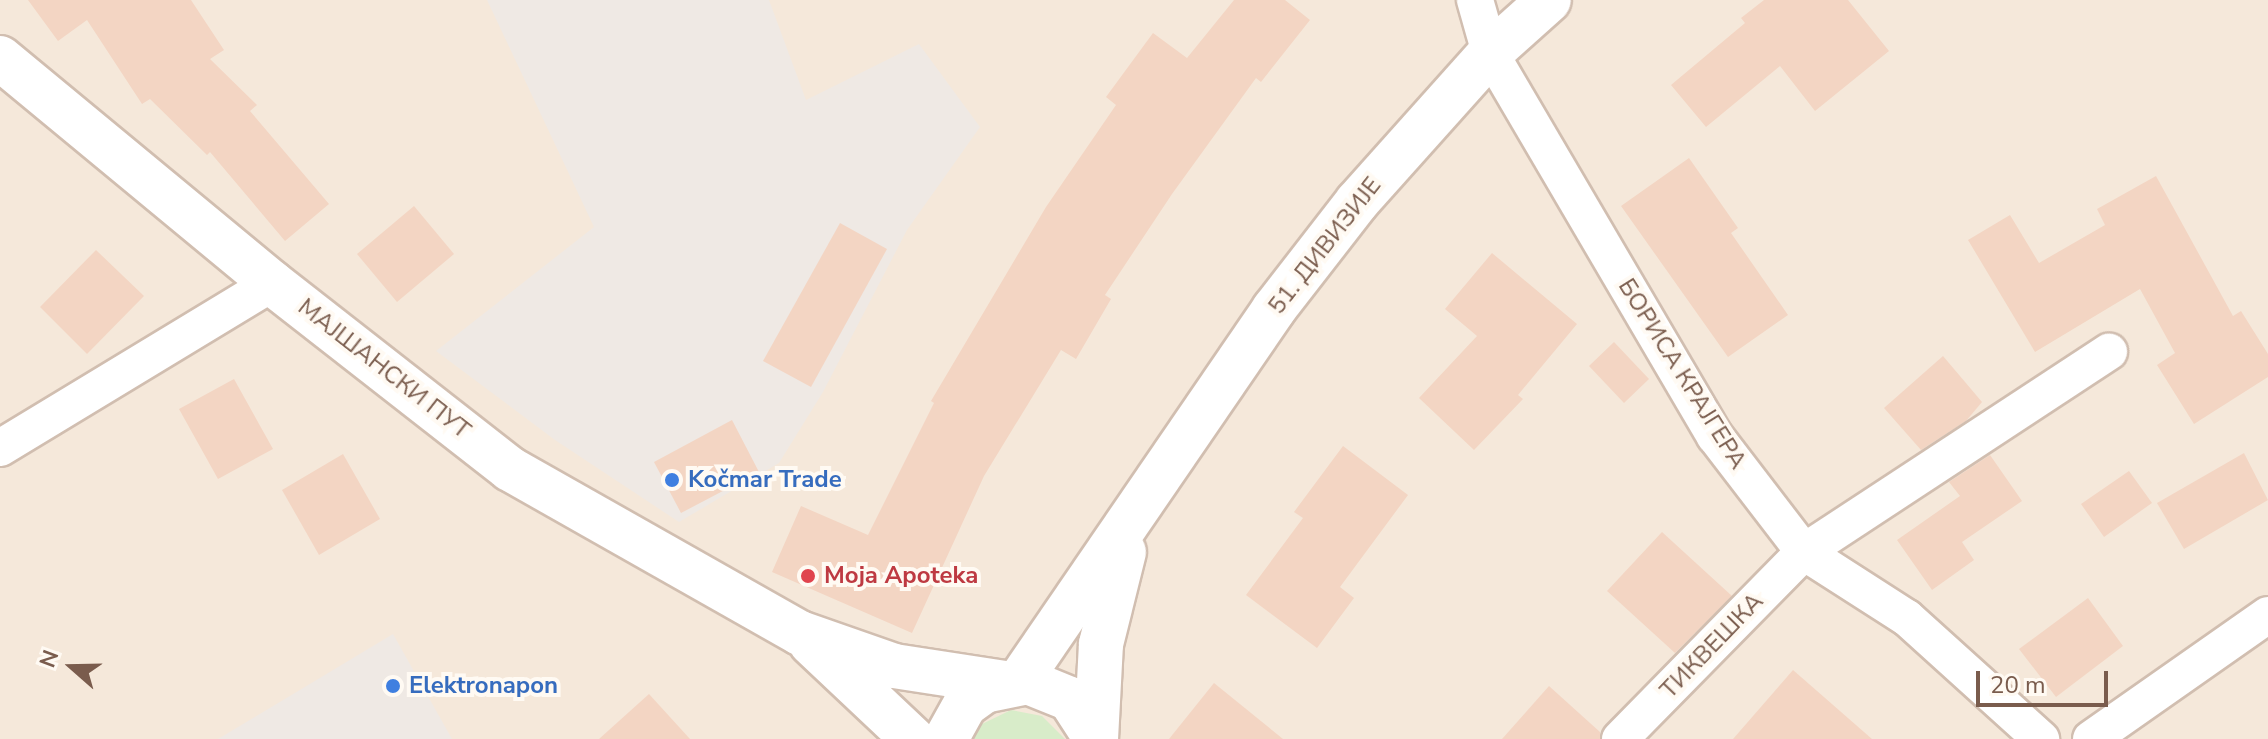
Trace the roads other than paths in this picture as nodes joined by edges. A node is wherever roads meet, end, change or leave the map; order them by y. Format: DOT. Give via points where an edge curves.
graph roads {
  1 [pos="1475,0"];
  2 [pos="1549,0"];
  3 [pos="1490,53"];
  4 [pos="0,58"];
  5 [pos="272,283"];
  6 [pos="2109,352"];
  7 [pos="0,448"];
  8 [pos="1134,520"];
  9 [pos="1804,552"];
  10 [pos="2268,615"];
  11 [pos="800,633"];
  12 [pos="1011,683"];
  13 [pos="913,739"];
  14 [pos="946,739"];
  15 [pos="1096,739"];
  16 [pos="1620,739"];
  17 [pos="2041,739"];
  18 [pos="2091,739"];
  1 -- 3 [label="street, БОРИСА КРАЈГЕРА"];
  2 -- 3 [label="street, 51. ДИВИЗИЈЕ"];
  3 -- 8 [label="street, 51. ДИВИЗИЈЕ" via="1357,202 1274,309"];
  3 -- 9 [label="street, БОРИСА КРАЈГЕРА" via="1715,436"];
  4 -- 5 [label="street, МАЈШАНСКИ ПУТ"];
  5 -- 7 [label="street"];
  5 -- 11 [label="street, МАЈШАНСКИ ПУТ" via="510,469"];
  6 -- 9 [label="street, ТИКВЕШКА"];
  8 -- 12 [label="street, 51. ДИВИЗИЈЕ"];
  8 -- 15 [label="street, 51. ДИВИЗИЈЕ" via="1101,644"];
  9 -- 16 [label="street, ТИКВЕШКА"];
  9 -- 17 [label="street, БОРИСА КРАЈГЕРА" via="1907,618"];
  10 -- 18 [label="street"];
  11 -- 12 [label="street, МАЈШАНСКИ ПУТ" via="894,666"];
  11 -- 13 [label="street, МАЈШАНСКИ ПУТ"];
  12 -- 14 [label="street" via="965,705"];
  12 -- 15 [label="street, МАЈШАНСКИ ПУТ" via="1050,687 1070,699"];
}
